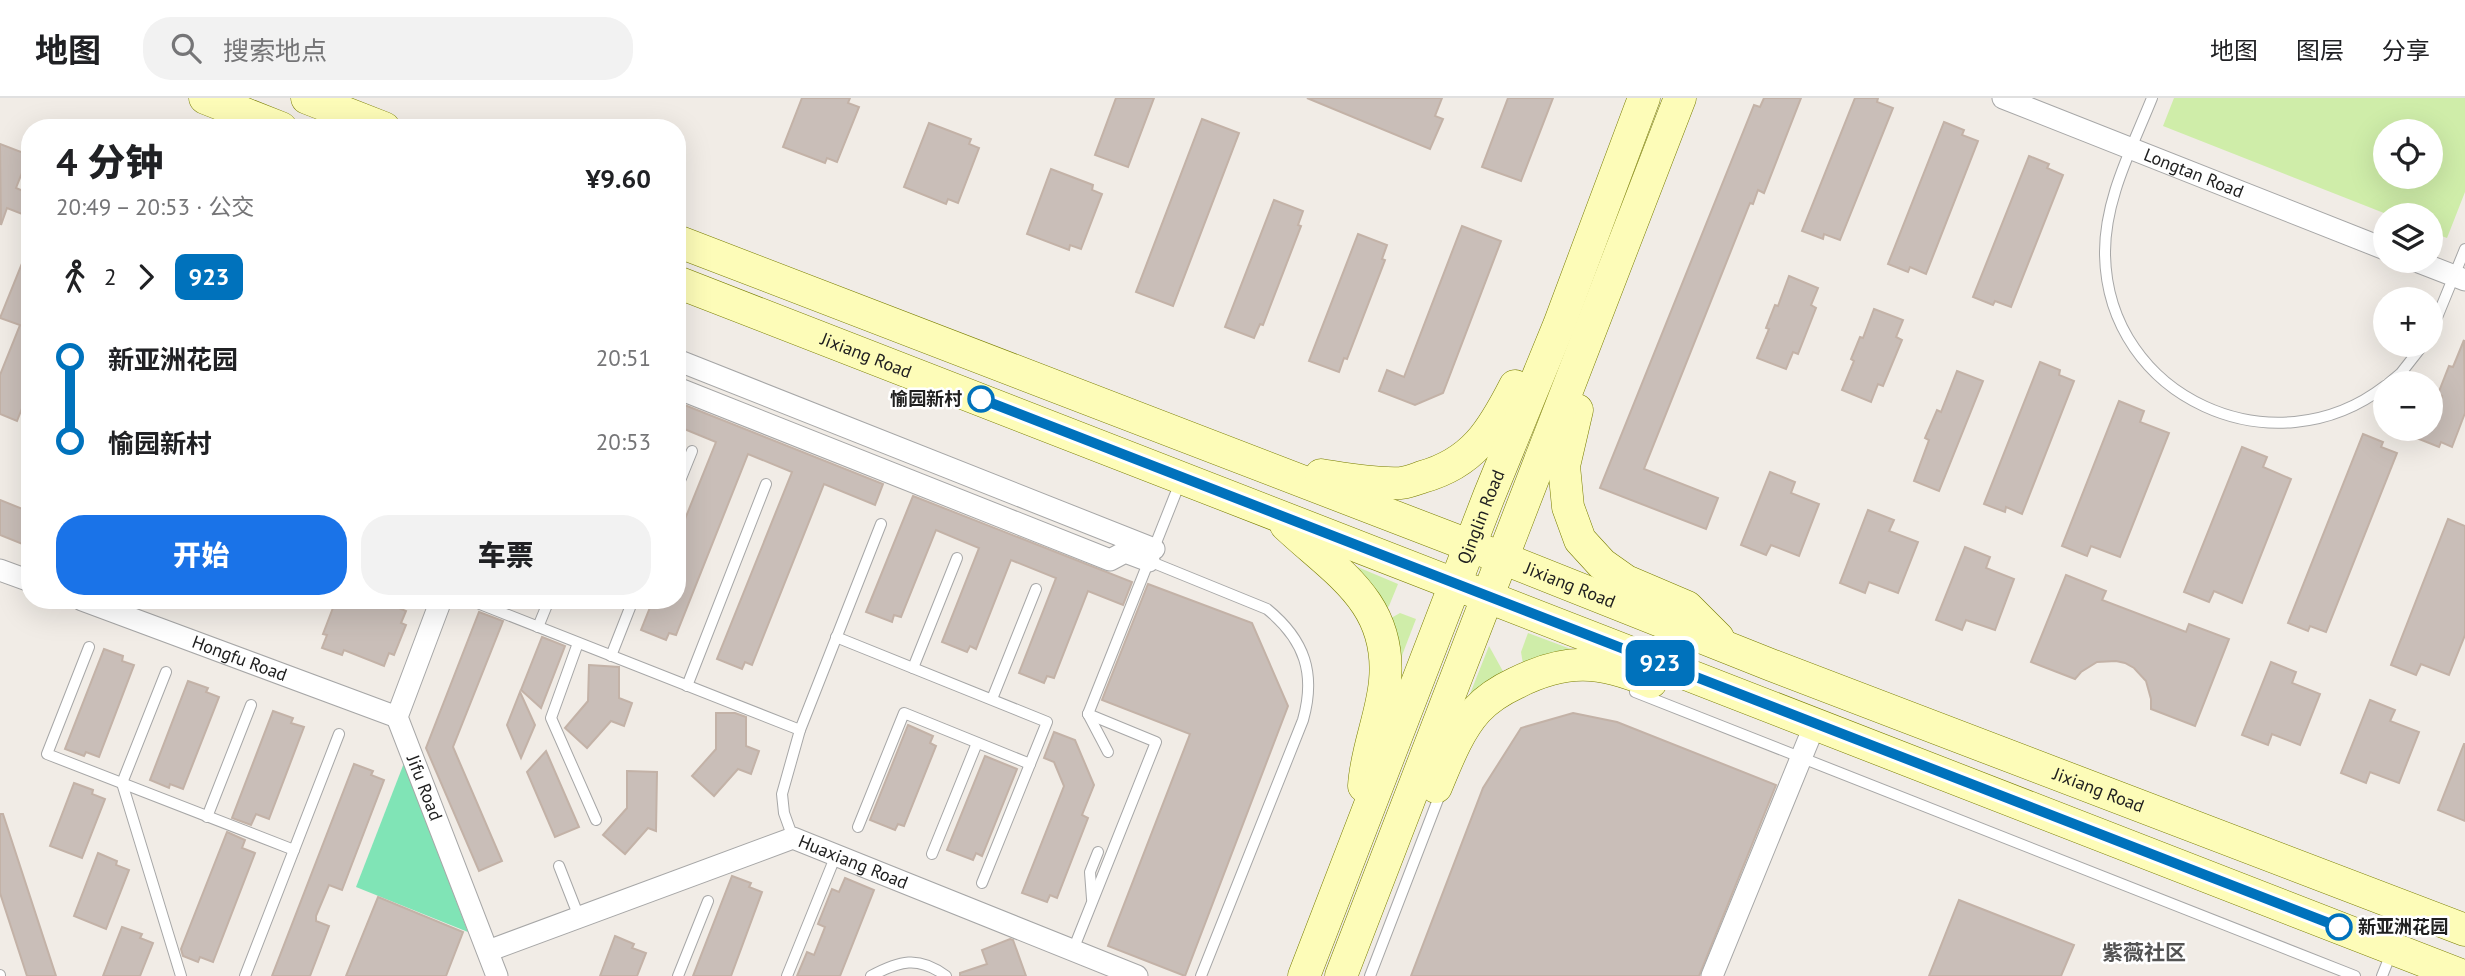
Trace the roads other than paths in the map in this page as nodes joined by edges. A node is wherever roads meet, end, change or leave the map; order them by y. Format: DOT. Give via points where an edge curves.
graph roads {
  1 [pos="205,98"];
  2 [pos="1644,98"];
  3 [pos="1680,98"];
  4 [pos="2003,98"];
  5 [pos="2152,98"];
  6 [pos="325,101"];
  7 [pos="258,119"];
  8 [pos="364,119"];
  9 [pos="2132,149"];
  10 [pos="686,244"];
  11 [pos="2373,244"];
  12 [pos="2465,249"];
  13 [pos="2443,271"];
  14 [pos="2460,278"];
  15 [pos="686,285"];
  16 [pos="2443,310"];
  17 [pos="1559,325"];
  18 [pos="1588,337"];
  19 [pos="2414,357"];
  20 [pos="686,364"];
  21 [pos="2403,371"];
  22 [pos="686,392"];
  23 [pos="2373,394"];
  24 [pos="692,451"];
  25 [pos="686,466"];
  26 [pos="1284,475"];
  27 [pos="1182,477"];
  28 [pos="766,484"];
  29 [pos="1270,511"];
  30 [pos="881,524"];
  31 [pos="1470,546"];
  32 [pos="1151,555"];
  33 [pos="957,558"];
  34 [pos="1502,558"];
  35 [pos="0,570"];
  36 [pos="21,578"];
  37 [pos="1456,583"];
  38 [pos="1036,590"];
  39 [pos="1488,597"];
  40 [pos="106,609"];
  41 [pos="438,609"];
  42 [pos="493,609"];
  43 [pos="545,609"];
  44 [pos="629,609"];
  45 [pos="538,627"];
  46 [pos="836,637"];
  47 [pos="578,643"];
  48 [pos="1726,646"];
  49 [pos="89,647"];
  50 [pos="611,656"];
  51 [pos="913,668"];
  52 [pos="166,672"];
  53 [pos="1579,677"];
  54 [pos="1604,679"];
  55 [pos="1555,680"];
  56 [pos="1715,685"];
  57 [pos="687,686"];
  58 [pos="1628,689"];
  59 [pos="992,699"];
  60 [pos="251,705"];
  61 [pos="1088,714"];
  62 [pos="397,716"];
  63 [pos="1815,724"];
  64 [pos="800,730"];
  65 [pos="339,734"];
  66 [pos="977,743"];
  67 [pos="1108,752"];
  68 [pos="1801,757"];
  69 [pos="1030,764"];
  70 [pos="122,783"];
  71 [pos="1366,816"];
  72 [pos="207,817"];
  73 [pos="596,820"];
  74 [pos="858,827"];
  75 [pos="1397,831"];
  76 [pos="793,838"];
  77 [pos="294,850"];
  78 [pos="1098,852"];
  79 [pos="933,854"];
  80 [pos="835,855"];
  81 [pos="559,866"];
  82 [pos="1342,878"];
  83 [pos="982,883"];
  84 [pos="708,901"];
  85 [pos="1092,901"];
  86 [pos="579,917"];
  87 [pos="2465,930"];
  88 [pos="1353,943"];
  89 [pos="1073,950"];
  90 [pos="488,951"];
  91 [pos="2387,962"];
  92 [pos="181,976"];
  93 [pos="245,976"];
  94 [pos="497,976"];
  95 [pos="678,976"];
  96 [pos="788,976"];
  97 [pos="871,976"];
  98 [pos="946,976"];
  99 [pos="1137,976"];
  100 [pos="1201,976"];
  101 [pos="1304,976"];
  102 [pos="1341,976"];
  103 [pos="1370,976"];
  104 [pos="1712,976"];
  105 [pos="2355,976"];
  106 [pos="2463,976"];
  1 -- 7 [label="main road"];
  2 -- 17 [label="main road, Qinglin Road"];
  3 -- 18 [label="main road, Qinglin Road"];
  4 -- 9 [label="street, Longtan Road"];
  5 -- 9 [label="lane"];
  6 -- 8 [label="main road"];
  9 -- 11 [label="street, Longtan Road"];
  9 -- 23 [label="lane" via="2110,209 2107,279 2113,303 2147,364 2183,396 2249,421 2307,421 2342,411"];
  10 -- 26 [label="main road, Jixiang Road"];
  12 -- 14 [label="lane"];
  13 -- 14 [label="street"];
  14 -- 16 [label="lane"];
  15 -- 27 [label="main road, Jixiang Road"];
  17 -- 26 [label="main road" via="1536,344 1498,419 1470,453 1446,471 1404,483"];
  17 -- 31 [label="main road, Qinglin Road"];
  18 -- 34 [label="main road, Qinglin Road"];
  18 -- 48 [label="main road" via="1591,358 1564,466 1568,507 1580,540 1626,581 1687,607"];
  19 -- 21 [label="lane"];
  20 -- 32 [label="street"];
  22 -- 32 [label="street" via="1110,560 1125,552"];
  24 -- 25 [label="lane"];
  26 -- 31 [label="main road, Jixiang Road"];
  27 -- 29 [label="main road, Jixiang Road"];
  27 -- 32 [label="lane"];
  28 -- 57 [label="lane"];
  29 -- 37 [label="main road, Jixiang Road"];
  29 -- 71 [label="main road" via="1363,596 1383,643 1385,681 1365,764"];
  30 -- 46 [label="lane"];
  31 -- 34 [label="main road, Jixiang Road"];
  31 -- 37 [label="main road, Qinglin Road"];
  32 -- 61 [label="lane"];
  32 -- 100 [label="lane" via="1267,609 1294,636 1307,669 1308,704 1303,720"];
  33 -- 51 [label="lane"];
  34 -- 39 [label="main road, Qinglin Road"];
  34 -- 48 [label="main road, Jixiang Road"];
  35 -- 36 [label="street"];
  37 -- 39 [label="main road, Jixiang Road"];
  37 -- 71 [label="main road, Qinglin Road"];
  38 -- 59 [label="lane"];
  39 -- 56 [label="main road, Jixiang Road"];
  39 -- 75 [label="main road, Qinglin Road"];
  40 -- 62 [label="street, Hongfu Road"];
  41 -- 62 [label="street"];
  42 -- 45 [label="lane"];
  43 -- 45 [label="lane"];
  44 -- 50 [label="lane"];
  45 -- 47 [label="lane"];
  46 -- 51 [label="lane"];
  46 -- 64 [label="lane"];
  47 -- 50 [label="lane"];
  47 -- 73 [label="lane" via="551,718"];
  48 -- 87 [label="main road, Jixiang Road"];
  49 -- 70 [label="lane" via="47,754"];
  50 -- 57 [label="lane"];
  51 -- 59 [label="lane"];
  52 -- 70 [label="lane"];
  53 -- 54 [label="lane"];
  55 -- 103 [label="lane" via="1531,684 1492,704 1453,761"];
  56 -- 63 [label="main road, Jixiang Road"];
  56 -- 75 [label="main road" via="1658,685 1624,670 1574,663 1540,671 1494,694 1475,712 1451,750 1426,808"];
  57 -- 64 [label="lane"];
  58 -- 68 [label="lane"];
  59 -- 69 [label="lane" via="1047,722"];
  60 -- 72 [label="lane"];
  61 -- 67 [label="lane"];
  61 -- 85 [label="lane" via="1156,742"];
  62 -- 90 [label="street, Jifu Road"];
  63 -- 68 [label="street"];
  63 -- 91 [label="main road, Jixiang Road"];
  64 -- 76 [label="lane" via="782,794"];
  65 -- 77 [label="lane"];
  66 -- 69 [label="lane"];
  66 -- 74 [label="lane" via="904,713"];
  66 -- 79 [label="lane"];
  68 -- 104 [label="street"];
  68 -- 105 [label="lane"];
  69 -- 83 [label="lane"];
  70 -- 72 [label="lane"];
  70 -- 92 [label="lane"];
  71 -- 82 [label="main road, Qinglin Road"];
  72 -- 77 [label="lane"];
  75 -- 88 [label="main road, Qinglin Road"];
  76 -- 80 [label="street, Huaxiang Road"];
  76 -- 86 [label="street, Huaxiang Road"];
  77 -- 93 [label="lane"];
  78 -- 85 [label="lane" via="1090,872"];
  80 -- 89 [label="street, Huaxiang Road"];
  80 -- 96 [label="lane"];
  81 -- 86 [label="lane"];
  82 -- 88 [label="main road" via="1367,846 1372,849 1374,857 1354,913"];
  82 -- 101 [label="main road, Qinglin Road"];
  84 -- 95 [label="lane"];
  85 -- 89 [label="lane"];
  86 -- 90 [label="street, Huaxiang Road"];
  88 -- 102 [label="main road, Qinglin Road"];
  89 -- 99 [label="street, Huaxiang Road"];
  90 -- 94 [label="street, Jifu Road"];
  91 -- 106 [label="main road, Jixiang Road"];
  97 -- 98 [label="lane" via="903,961 927,965"];
}
